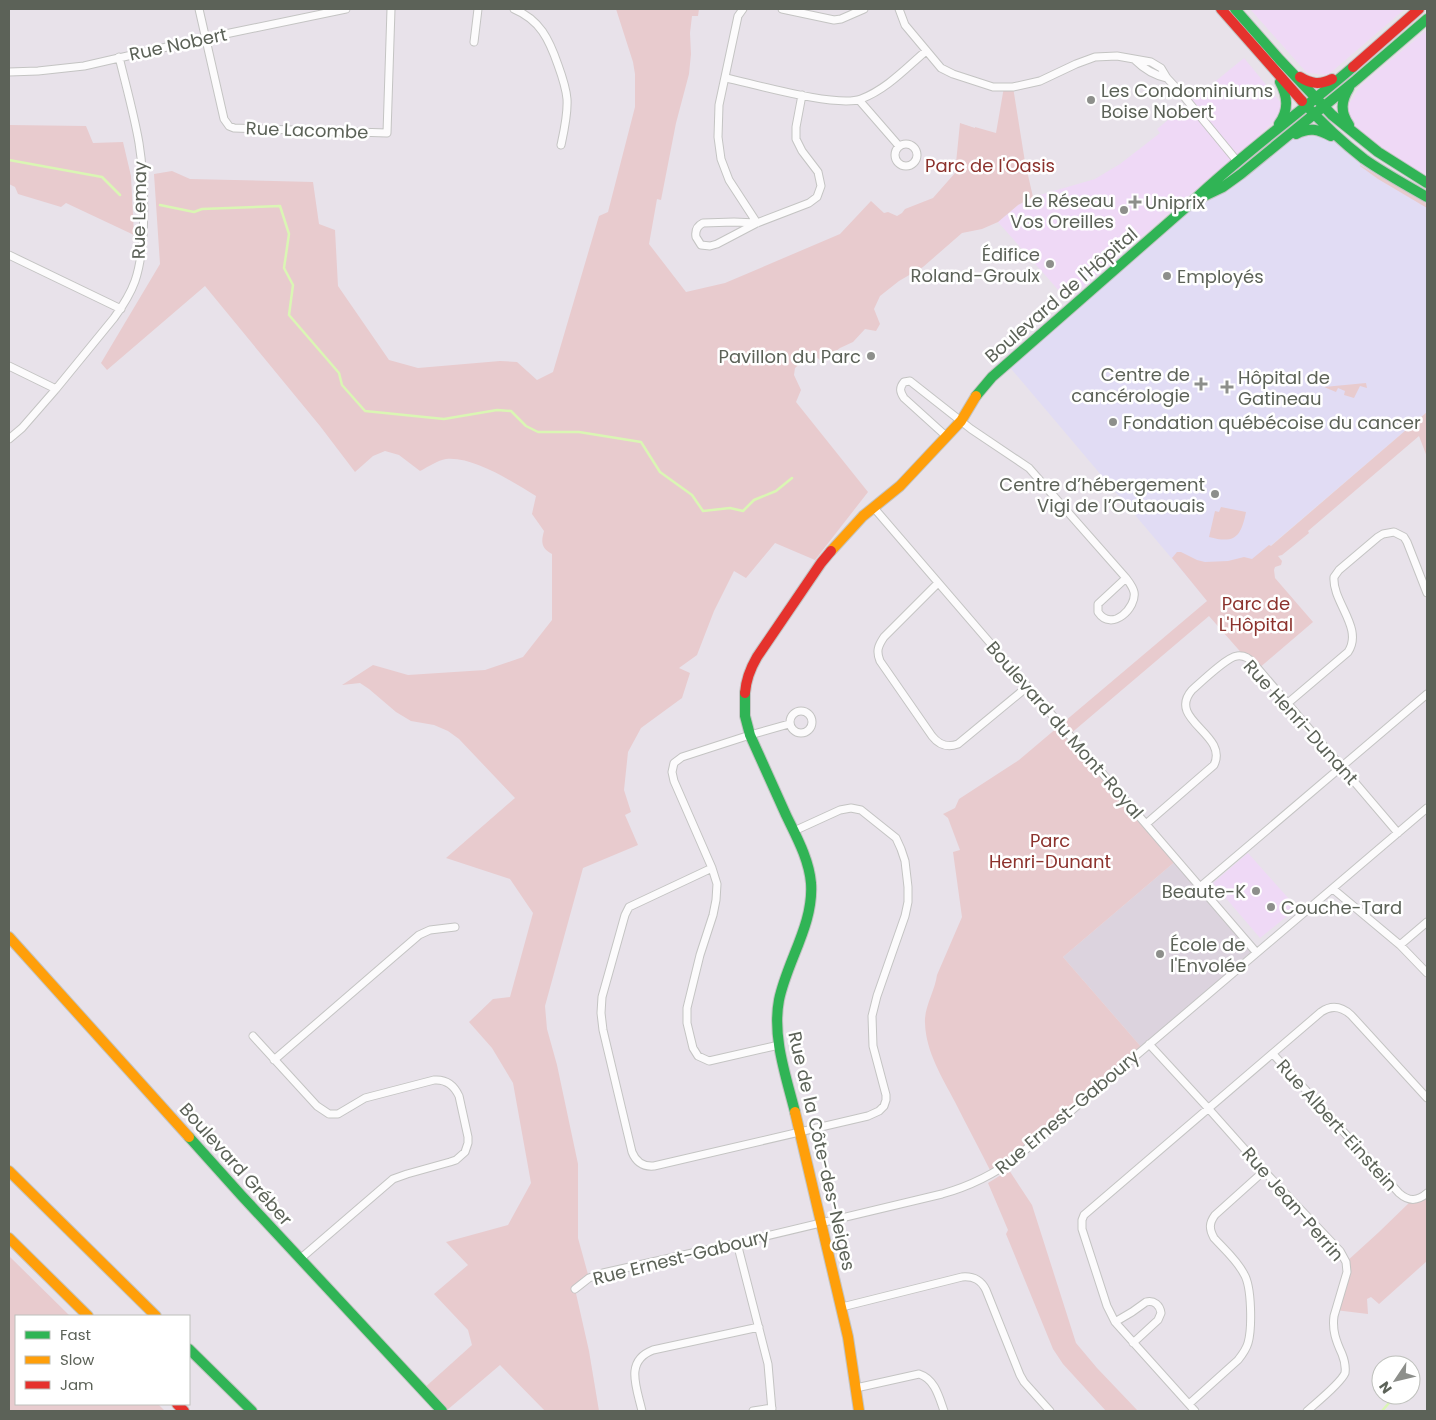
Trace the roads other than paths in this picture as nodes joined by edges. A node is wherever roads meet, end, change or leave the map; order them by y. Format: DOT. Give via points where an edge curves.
graph roads {
  1 [pos="199,9"];
  2 [pos="346,9"];
  3 [pos="391,9"];
  4 [pos="478,9"];
  5 [pos="514,9"];
  6 [pos="743,9"];
  7 [pos="782,9"];
  8 [pos="864,9"];
  9 [pos="899,9"];
  10 [pos="1221,9"];
  11 [pos="1235,9"];
  12 [pos="1419,9"];
  13 [pos="812,12"];
  14 [pos="1427,19"];
  15 [pos="206,38"];
  16 [pos="474,42"];
  17 [pos="926,51"];
  18 [pos="119,57"];
  19 [pos="1279,59"];
  20 [pos="1268,62"];
  21 [pos="1354,66"];
  22 [pos="9,72"];
  23 [pos="726,78"];
  24 [pos="1356,80"];
  25 [pos="802,95"];
  26 [pos="1316,99"];
  27 [pos="859,100"];
  28 [pos="1323,107"];
  29 [pos="1310,110"];
  30 [pos="1261,142"];
  31 [pos="1366,142"];
  32 [pos="1344,143"];
  33 [pos="1278,144"];
  34 [pos="561,146"];
  35 [pos="899,146"];
  36 [pos="1237,161"];
  37 [pos="1245,171"];
  38 [pos="1427,184"];
  39 [pos="1427,197"];
  40 [pos="1192,202"];
  41 [pos="757,223"];
  42 [pos="9,255"];
  43 [pos="121,309"];
  44 [pos="9,366"];
  45 [pos="56,389"];
  46 [pos="960,420"];
  47 [pos="946,436"];
  48 [pos="9,439"];
  49 [pos="874,508"];
  50 [pos="1126,578"];
  51 [pos="938,583"];
  52 [pos="1427,593"];
  53 [pos="1027,687"];
  54 [pos="1427,694"];
  55 [pos="1288,703"];
  56 [pos="789,724"];
  57 [pos="750,735"];
  58 [pos="1342,766"];
  59 [pos="1427,808"];
  60 [pos="1146,824"];
  61 [pos="794,831"];
  62 [pos="1398,833"];
  63 [pos="712,868"];
  64 [pos="1200,887"];
  65 [pos="1333,889"];
  66 [pos="1427,922"];
  67 [pos="455,927"];
  68 [pos="9,937"];
  69 [pos="1400,945"];
  70 [pos="1256,952"];
  71 [pos="1427,973"];
  72 [pos="253,1036"];
  73 [pos="1149,1044"];
  74 [pos="779,1045"];
  75 [pos="1273,1054"];
  76 [pos="274,1060"];
  77 [pos="1427,1098"];
  78 [pos="1208,1108"];
  79 [pos="800,1132"];
  80 [pos="9,1170"];
  81 [pos="1264,1171"];
  82 [pos="1427,1193"];
  83 [pos="821,1222"];
  84 [pos="9,1238"];
  85 [pos="738,1243"];
  86 [pos="300,1259"];
  87 [pos="575,1289"];
  88 [pos="842,1307"];
  89 [pos="87,1315"];
  90 [pos="155,1315"];
  91 [pos="1115,1322"];
  92 [pos="759,1327"];
  93 [pos="1133,1343"];
  94 [pos="190,1350"];
  95 [pos="856,1388"];
  96 [pos="1189,1404"];
  97 [pos="772,1410"];
  98 [pos="252,1411"];
  99 [pos="442,1411"];
  100 [pos="642,1411"];
  101 [pos="753,1411"];
  102 [pos="859,1411"];
  103 [pos="944,1411"];
  104 [pos="1050,1411"];
  105 [pos="1195,1411"];
  106 [pos="1306,1411"];
  1 -- 15 [label="street, Rue Lacombe"];
  2 -- 15 [label="street, Rue Nobert"];
  3 -- 15 [label="street, Rue Lacombe" via="387,133 229,126 224,120"];
  4 -- 16 [label="street"];
  5 -- 34 [label="street" via="535,22 545,34 563,79 567,101"];
  6 -- 23 [label="street" via="738,16"];
  7 -- 13 [label="street"];
  8 -- 13 [label="street" via="834,20"];
  9 -- 17 [label="street" via="905,25"];
  10 -- 20 [label="main road"];
  11 -- 19 [label="main road"];
  12 -- 21 [label="main road, Boulevard de l'Hôpital"];
  14 -- 24 [label="main road, Boulevard de l'Hôpital"];
  15 -- 18 [label="street, Rue Nobert"];
  17 -- 27 [label="street" via="881,89"];
  17 -- 36 [label="street" via="948,72 999,88 1040,81 1095,57 1134,59 1144,69 1166,78"];
  18 -- 22 [label="street, Rue Nobert" via="84,66"];
  18 -- 43 [label="street, Rue Lemay" via="139,142 143,187 141,256 134,282"];
  19 -- 21 [label="main road" via="1305,81 1318,85"];
  19 -- 26 [label="main road"];
  20 -- 29 [label="main road"];
  20 -- 30 [label="main road" via="1288,101 1281,122"];
  21 -- 26 [label="main road, Boulevard de l'Hôpital"];
  23 -- 25 [label="street"];
  23 -- 41 [label="street" via="718,116 722,159 729,180"];
  24 -- 28 [label="main road, Boulevard de l'Hôpital"];
  24 -- 31 [label="main road" via="1344,97 1342,112 1346,122"];
  25 -- 27 [label="street" via="838,101"];
  25 -- 41 [label="street" via="796,140 818,172 820,191 809,204"];
  26 -- 28 [label="main road"];
  26 -- 29 [label="main road, Boulevard de l'Hôpital"];
  27 -- 35 [label="street"];
  28 -- 29 [label="main road, Boulevard de l'Hôpital"];
  28 -- 31 [label="main road"];
  29 -- 30 [label="main road, Boulevard de l'Hôpital"];
  29 -- 32 [label="main road"];
  29 -- 33 [label="main road, Boulevard de l'Hôpital"];
  30 -- 36 [label="main road, Boulevard de l'Hôpital"];
  31 -- 38 [label="main road"];
  32 -- 33 [label="main road" via="1312,128"];
  32 -- 39 [label="main road" via="1376,167"];
  33 -- 37 [label="main road, Boulevard de l'Hôpital"];
  36 -- 37 [label="main road"];
  36 -- 40 [label="main road, Boulevard de l'Hôpital"];
  37 -- 40 [label="main road, Boulevard de l'Hôpital" via="1223,187"];
  40 -- 46 [label="main road, Boulevard de l'Hôpital" via="992,377"];
  41 -- 41 [label="street" via="703,223 695,233 701,245 710,246"];
  42 -- 43 [label="street"];
  43 -- 45 [label="street, Rue Lemay"];
  44 -- 45 [label="street"];
  45 -- 48 [label="street, Rue Lemay"];
  46 -- 47 [label="main road, Boulevard de l'Hôpital"];
  46 -- 47 [label="street" via="910,381 904,382 900,391 904,398"];
  46 -- 50 [label="street" via="1029,468"];
  47 -- 49 [label="main road, Boulevard de l'Hôpital" via="900,486"];
  49 -- 51 [label="street, Boulevard du Mont-Royal"];
  49 -- 57 [label="main road, Rue de la Côte-des-Neiges" via="821,563 753,664 746,681 744,699"];
  50 -- 50 [label="street" via="1134,591 1133,602 1118,618 1113,621 1105,619 1098,612 1098,604"];
  51 -- 53 [label="street, Boulevard du Mont-Royal"];
  51 -- 53 [label="street" via="884,637 877,651 880,661 932,736 944,746 958,744"];
  52 -- 55 [label="street" via="1404,537 1394,532 1378,537 1334,578 1353,632 1352,647"];
  53 -- 60 [label="street, Boulevard du Mont-Royal"];
  54 -- 58 [label="street"];
  55 -- 58 [label="street, Rue Henri-Dunant"];
  55 -- 60 [label="street, Rue Henri-Dunant" via="1250,660 1242,656 1228,660 1192,690 1186,702 1187,712 1214,745 1216,760 1210,769"];
  56 -- 57 [label="street"];
  57 -- 61 [label="main road, Rue de la Côte-des-Neiges"];
  57 -- 63 [label="street" via="682,757 672,767 674,781"];
  58 -- 62 [label="street, Rue Henri-Dunant"];
  58 -- 64 [label="street"];
  59 -- 62 [label="street, Rue Ernest-Gaboury"];
  60 -- 64 [label="street, Boulevard du Mont-Royal"];
  61 -- 74 [label="main road, Rue de la Côte-des-Neiges" via="809,870 811,895 778,1002"];
  61 -- 79 [label="street" via="840,810 861,810 899,843 909,895 906,916 872,1016 873,1046 886,1095 884,1106 868,1116"];
  62 -- 65 [label="street, Rue Ernest-Gaboury"];
  63 -- 74 [label="street" via="717,884 715,908 687,1008 693,1048 698,1056 709,1061"];
  63 -- 79 [label="street" via="632,905 626,911 602,997 601,1013 632,1152 641,1164 654,1166"];
  64 -- 70 [label="street, Boulevard du Mont-Royal"];
  65 -- 69 [label="street"];
  65 -- 70 [label="street, Rue Ernest-Gaboury"];
  66 -- 69 [label="street"];
  67 -- 76 [label="street" via="430,930 419,936"];
  68 -- 86 [label="main road, Boulevard Gréber"];
  69 -- 71 [label="street"];
  70 -- 73 [label="street, Rue Ernest-Gaboury"];
  72 -- 76 [label="street"];
  73 -- 78 [label="street, Rue Jean-Perrin"];
  73 -- 83 [label="street, Rue Ernest-Gaboury" via="1006,1166 986,1178 948,1192"];
  74 -- 79 [label="main road, Rue de la Côte-des-Neiges"];
  75 -- 77 [label="street" via="1320,1012 1330,1007 1341,1008"];
  75 -- 78 [label="street"];
  75 -- 82 [label="street, Rue Albert-Einstein" via="1403,1197 1412,1200"];
  76 -- 86 [label="street" via="317,1106 329,1114 338,1114 366,1098 434,1080 449,1082 457,1091 468,1138 467,1148 456,1160 393,1179"];
  78 -- 81 [label="street, Rue Jean-Perrin"];
  78 -- 91 [label="street" via="1087,1212 1082,1220 1082,1229"];
  79 -- 83 [label="main road, Rue de la Côte-des-Neiges"];
  80 -- 90 [label="main road"];
  81 -- 96 [label="street" via="1215,1215 1210,1224 1214,1238 1247,1280 1250,1292 1248,1342 1238,1360"];
  81 -- 106 [label="street, Rue Jean-Perrin" via="1340,1251 1346,1262 1347,1272 1333,1323 1336,1341 1345,1361 1344,1373 1338,1383"];
  83 -- 85 [label="street, Rue Ernest-Gaboury"];
  83 -- 88 [label="main road, Rue de la Côte-des-Neiges"];
  84 -- 89 [label="main road"];
  85 -- 87 [label="street, Rue Ernest-Gaboury" via="603,1273 589,1278"];
  85 -- 92 [label="street"];
  86 -- 99 [label="main road, Boulevard Gréber"];
  88 -- 95 [label="main road, Rue de la Côte-des-Neiges"];
  88 -- 104 [label="street" via="962,1277 975,1278 986,1290 1020,1375"];
  91 -- 93 [label="street"];
  91 -- 93 [label="street" via="1146,1302 1158,1305 1160,1316"];
  92 -- 97 [label="street" via="768,1364"];
  92 -- 100 [label="street" via="644,1354 635,1369"];
  93 -- 96 [label="street"];
  94 -- 98 [label="main road"];
  95 -- 102 [label="main road, Rue de la Côte-des-Neiges"];
  95 -- 103 [label="street" via="919,1374 932,1382"];
  96 -- 105 [label="street"];
  97 -- 101 [label="street"];
}
